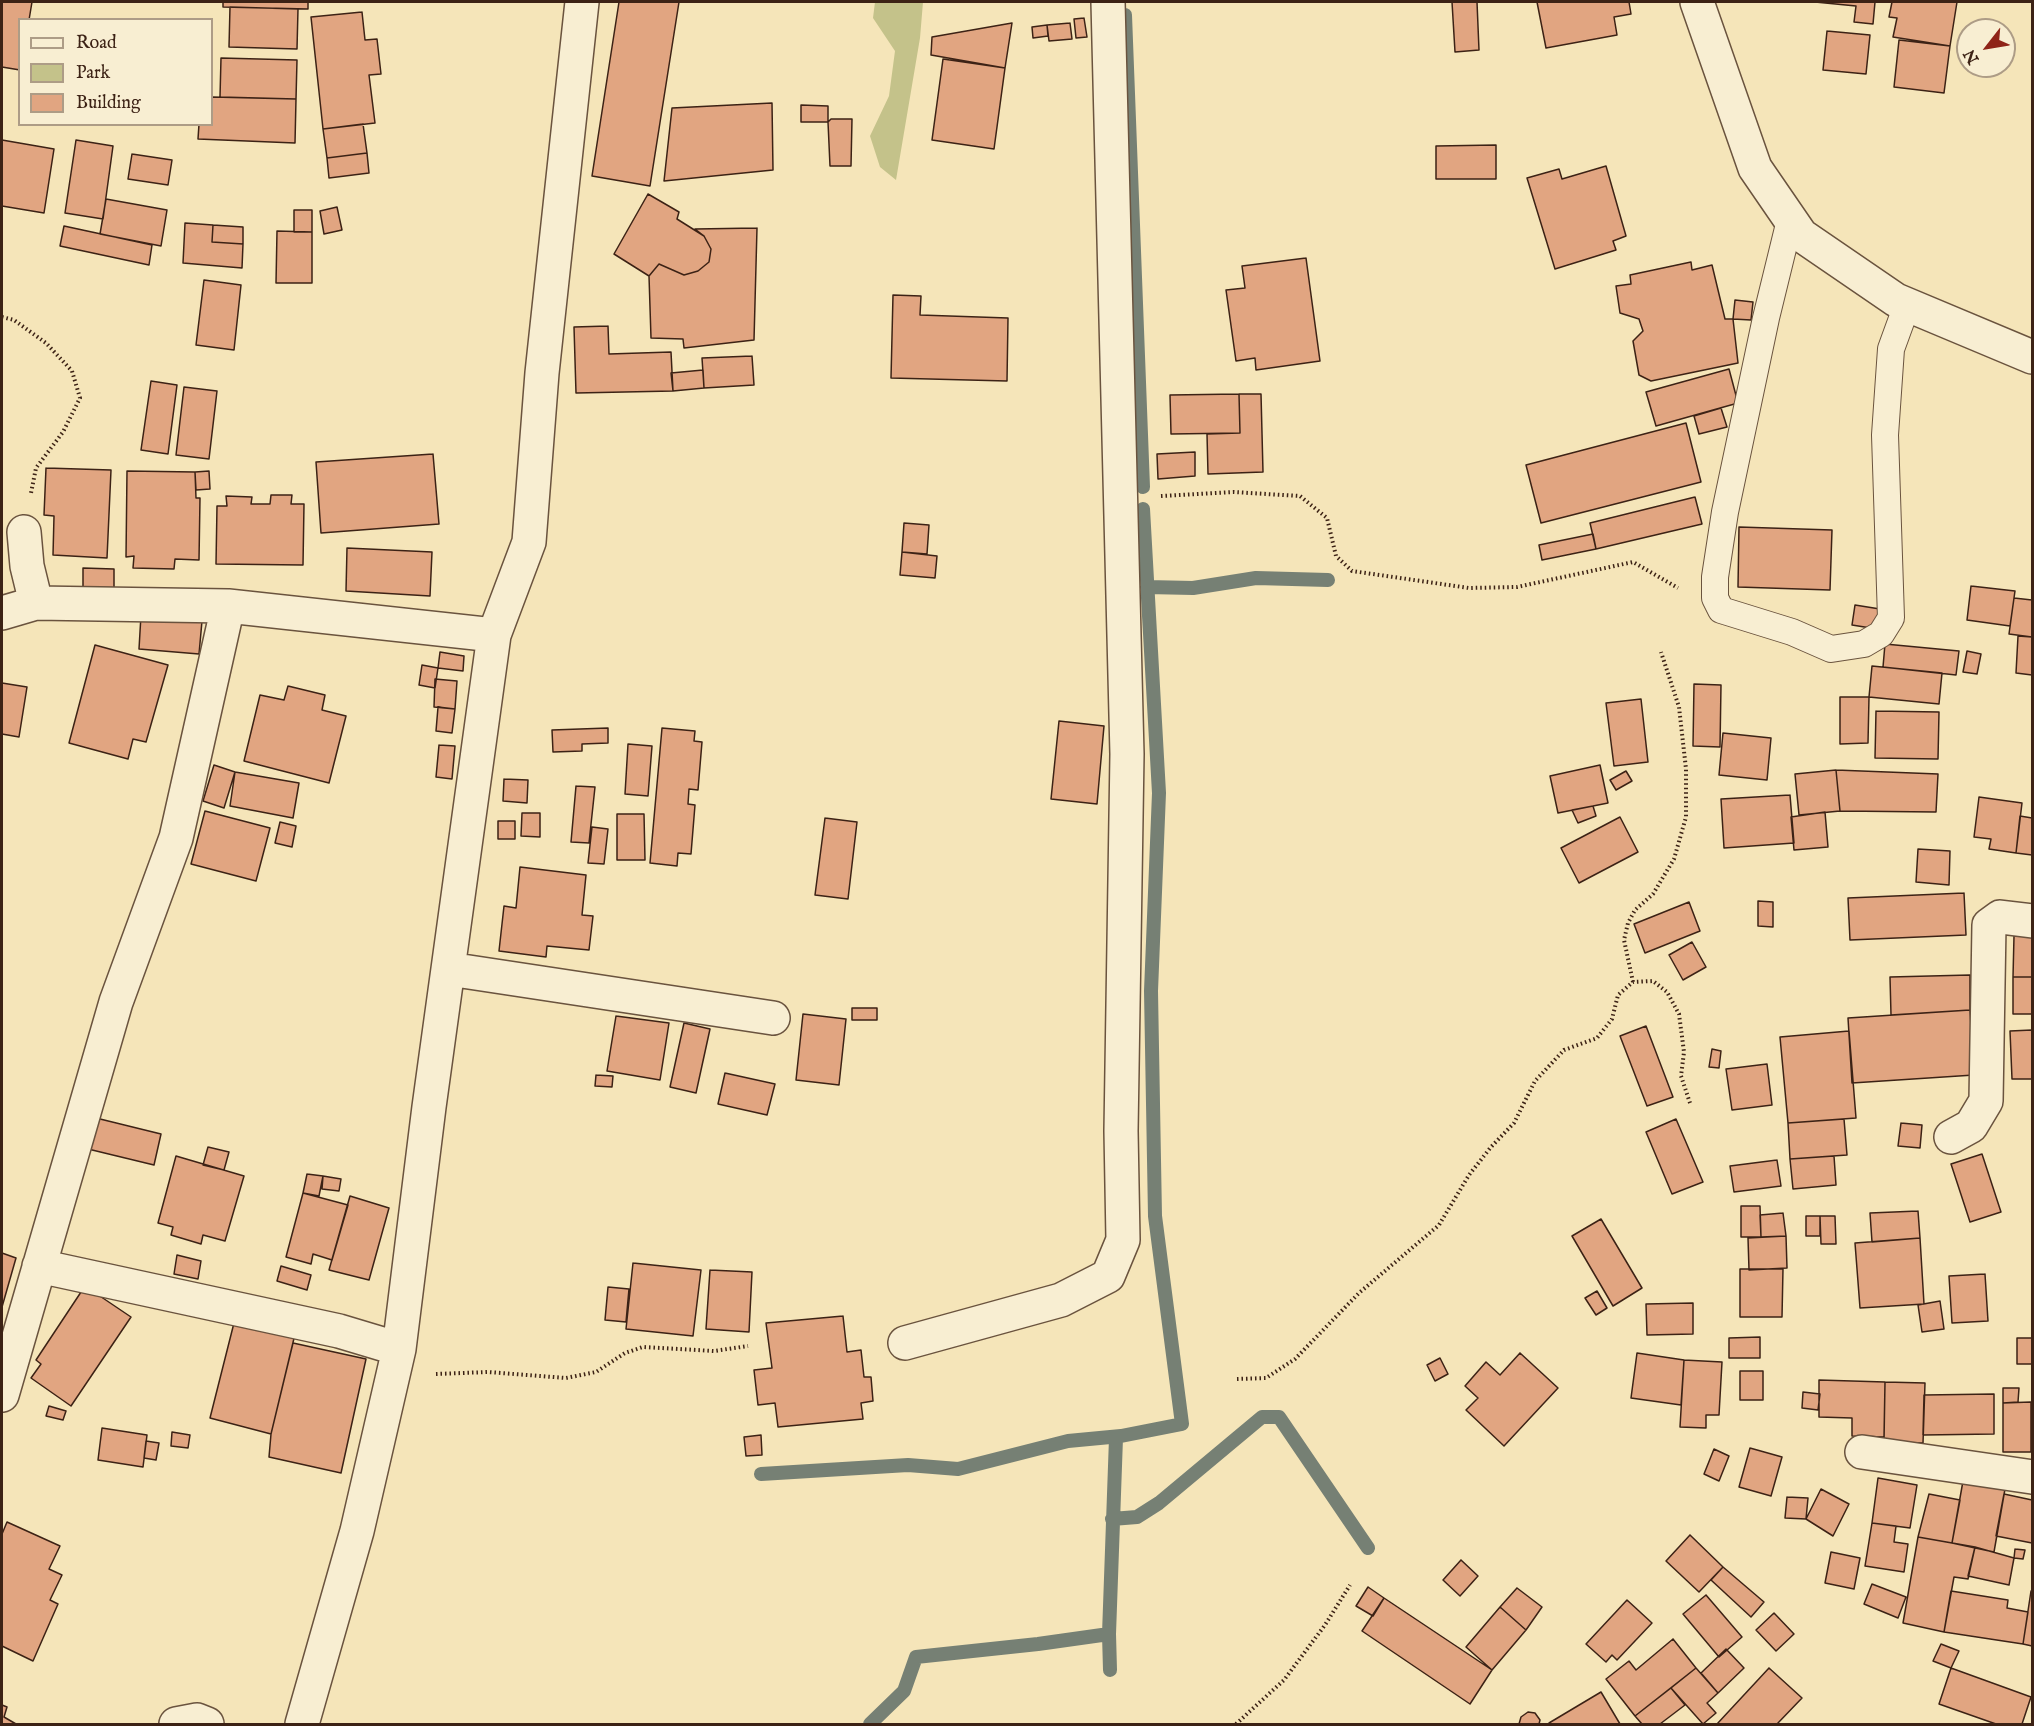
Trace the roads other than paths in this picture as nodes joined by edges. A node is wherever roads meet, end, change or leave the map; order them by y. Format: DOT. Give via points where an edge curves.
graph roads {
  1 [pos="582,2"];
  2 [pos="1108,2"];
  3 [pos="1697,2"];
  4 [pos="1790,220"];
  5 [pos="1907,305"];
  6 [pos="2032,357"];
  7 [pos="24,532"];
  8 [pos="14,563"];
  9 [pos="36,603"];
  10 [pos="228,606"];
  11 [pos="2,613"];
  12 [pos="494,635"];
  13 [pos="2032,921"];
  14 [pos="449,969"];
  15 [pos="773,1018"];
  16 [pos="1951,1137"];
  17 [pos="39,1266"];
  18 [pos="905,1343"];
  19 [pos="399,1349"];
  20 [pos="2,1395"];
  21 [pos="1862,1452"];
  22 [pos="2032,1477"];
  23 [pos="176,1725"];
  24 [pos="207,1725"];
  25 [pos="302,1725"];
  1 -- 12 [label="street" via="543,361 529,542"];
  2 -- 18 [label="street" via="1127,754 1123,1240 1108,1276 1061,1300"];
  3 -- 4 [label="street" via="1755,168"];
  4 -- 5 [label="street" via="1801,235"];
  4 -- 5 [label="lane" via="1725,512 1715,577 1715,598 1720,610 1792,632 1831,649 1863,644 1881,634 1891,618 1885,435 1891,349"];
  5 -- 6 [label="street"];
  7 -- 8 [label="street"];
  8 -- 9 [label="street"];
  9 -- 10 [label="street"];
  9 -- 11 [label="street"];
  10 -- 12 [label="street"];
  10 -- 17 [label="street" via="176,838 116,1002"];
  12 -- 14 [label="street"];
  13 -- 16 [label="street" via="2000,917 1989,925 1986,1101 1971,1126"];
  14 -- 15 [label="street"];
  14 -- 19 [label="street"];
  17 -- 19 [label="street" via="339,1331"];
  17 -- 20 [label="street"];
  19 -- 25 [label="street" via="357,1532"];
  21 -- 22 [label="street"];
  23 -- 24 [label="street" via="197,1720"];
}
